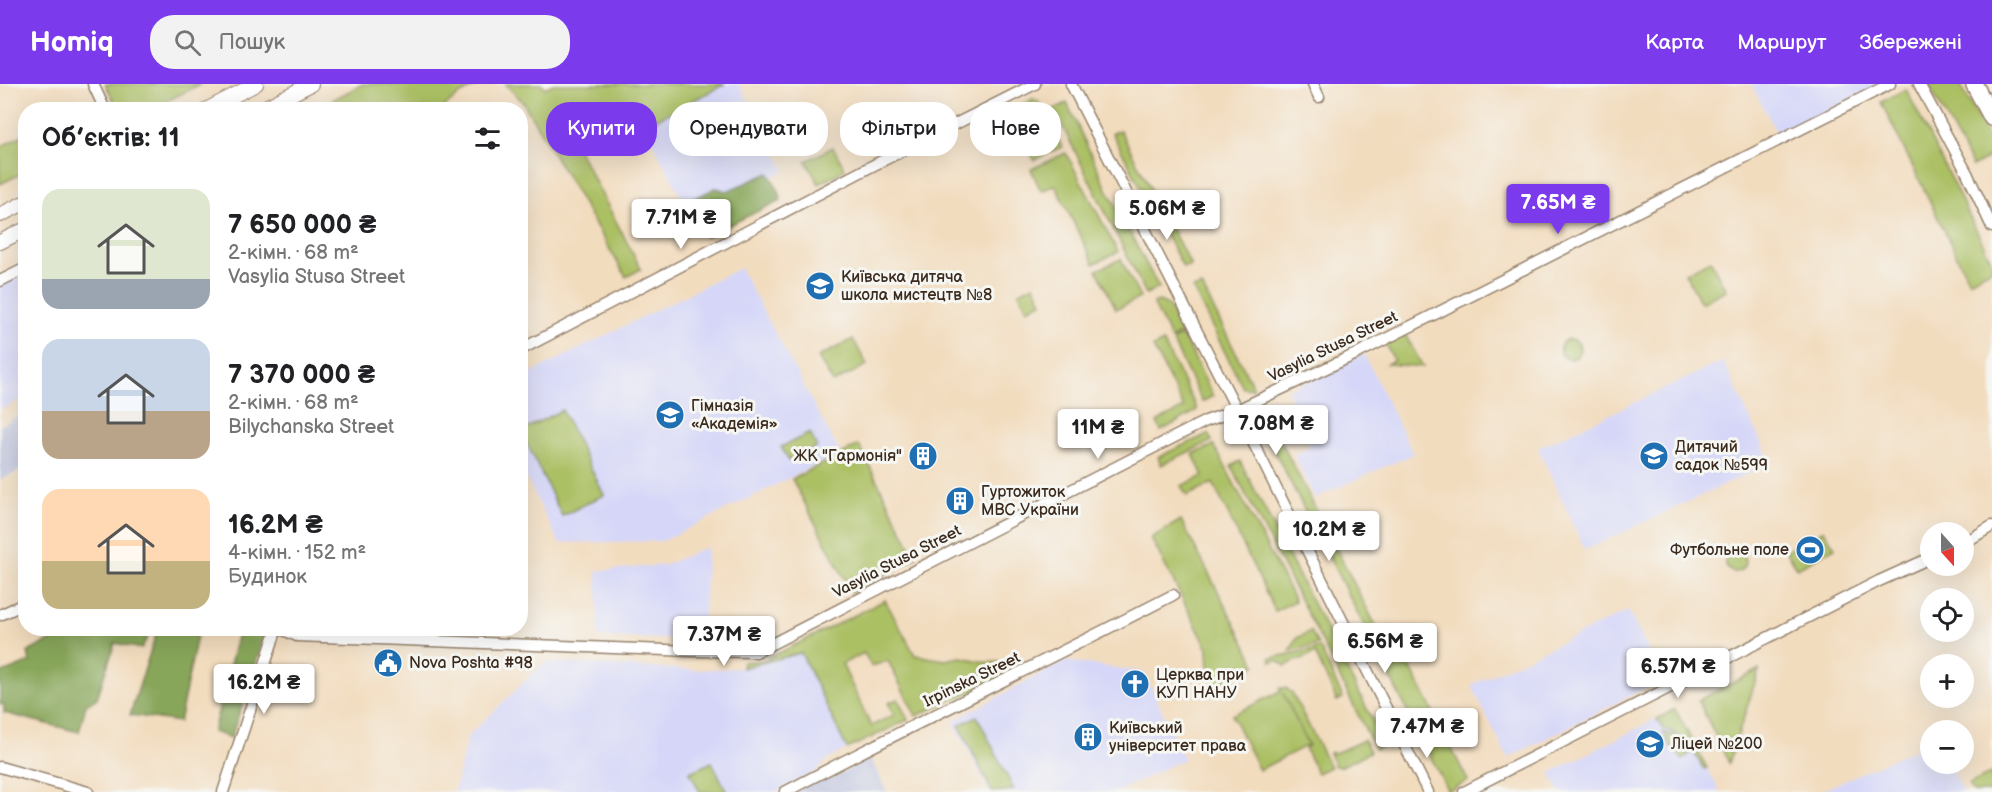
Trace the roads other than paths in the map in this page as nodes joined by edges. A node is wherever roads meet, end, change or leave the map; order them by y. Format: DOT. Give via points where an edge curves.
graph roads {
  1 [pos="93,84"];
  2 [pos="256,84"];
  3 [pos="311,84"];
  4 [pos="1071,84"];
  5 [pos="1312,84"];
  6 [pos="1890,84"];
  7 [pos="1919,84"];
  8 [pos="1974,84"];
  9 [pos="1029,85"];
  10 [pos="1319,97"];
  11 [pos="101,102"];
  12 [pos="221,102"];
  13 [pos="276,102"];
  14 [pos="1992,118"];
  15 [pos="18,206"];
  16 [pos="0,215"];
  17 [pos="1992,226"];
  18 [pos="18,232"];
  19 [pos="0,242"];
  20 [pos="18,272"];
  21 [pos="0,281"];
  22 [pos="528,346"];
  23 [pos="1237,411"];
  24 [pos="1992,526"];
  25 [pos="1974,537"];
  26 [pos="1920,563"];
  27 [pos="1173,596"];
  28 [pos="18,607"];
  29 [pos="0,615"];
  30 [pos="275,636"];
  31 [pos="297,636"];
  32 [pos="0,767"];
  33 [pos="88,792"];
  34 [pos="223,792"];
  35 [pos="785,792"];
  36 [pos="1428,792"];
  37 [pos="1464,792"];
  1 -- 11 [label="street"];
  2 -- 12 [label="main road"];
  3 -- 13 [label="main road"];
  4 -- 23 [label="street"];
  5 -- 10 [label="street"];
  6 -- 23 [label="street, Vasylia Stusa Street"];
  7 -- 17 [label="street"];
  8 -- 14 [label="highway"];
  9 -- 22 [label="street"];
  15 -- 16 [label="main road"];
  18 -- 19 [label="main road"];
  20 -- 21 [label="street"];
  23 -- 31 [label="street, Vasylia Stusa Street" via="1206,421 1151,448 756,652"];
  23 -- 36 [label="street"];
  24 -- 25 [label="street"];
  26 -- 37 [label="street"];
  27 -- 35 [label="street, Irpinska Street"];
  28 -- 29 [label="street"];
  30 -- 34 [label="street"];
  32 -- 33 [label="street"];
}
